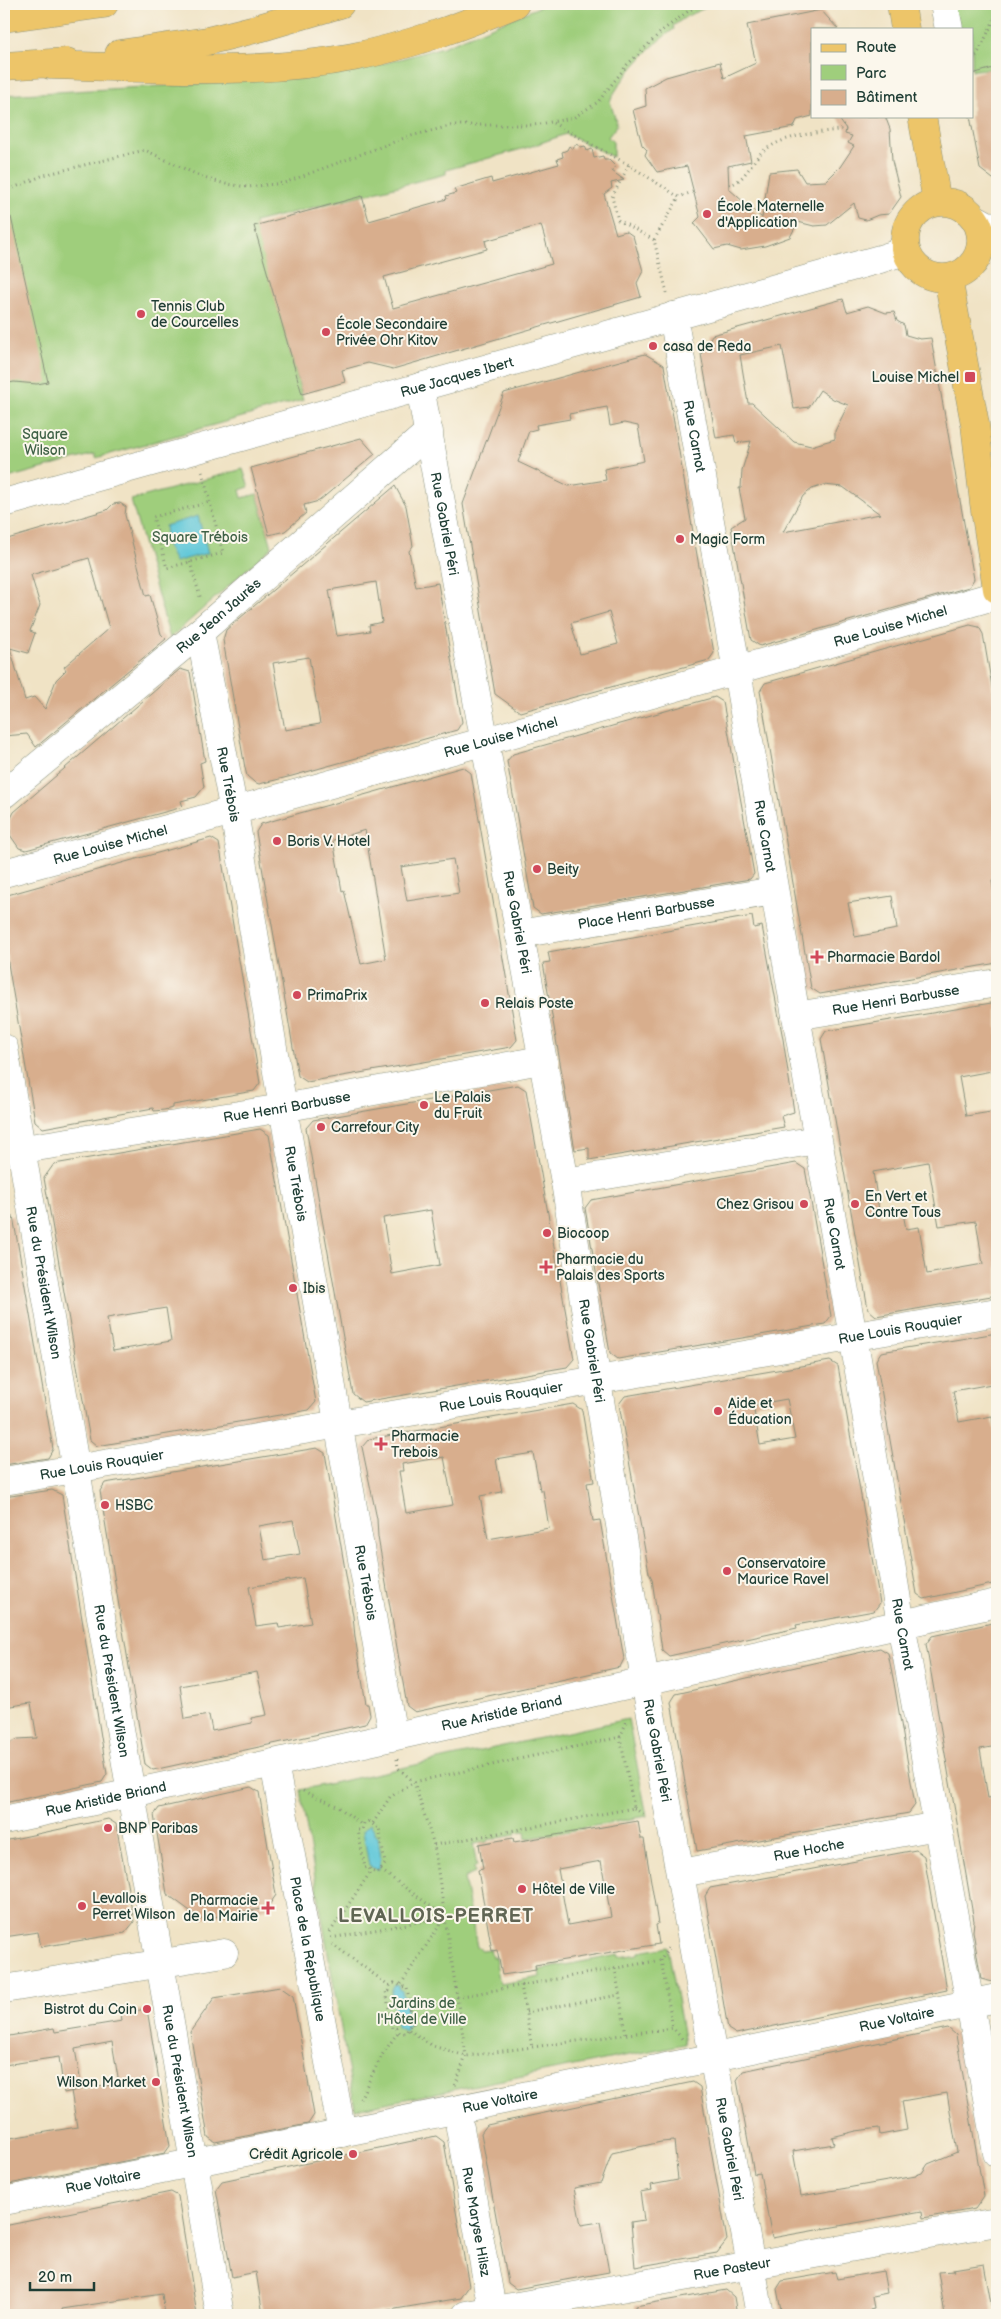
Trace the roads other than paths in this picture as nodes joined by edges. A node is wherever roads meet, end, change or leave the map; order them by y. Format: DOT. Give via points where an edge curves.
graph roads {
  1 [pos="104,4"];
  2 [pos="340,4"];
  3 [pos="515,4"];
  4 [pos="901,4"];
  5 [pos="944,4"];
  6 [pos="4,18"];
  7 [pos="906,28"];
  8 [pos="949,28"];
  9 [pos="50,65"];
  10 [pos="4,66"];
  11 [pos="922,118"];
  12 [pos="938,202"];
  13 [pos="987,223"];
  14 [pos="905,243"];
  15 [pos="948,278"];
  16 [pos="671,306"];
  17 [pos="420,388"];
  18 [pos="429,432"];
  19 [pos="4,503"];
  20 [pos="997,589"];
  21 [pos="997,595"];
  22 [pos="202,620"];
  23 [pos="737,671"];
  24 [pos="486,740"];
  25 [pos="4,794"];
  26 [pos="234,812"];
  27 [pos="4,874"];
  28 [pos="774,891"];
  29 [pos="519,934"];
  30 [pos="997,983"];
  31 [pos="796,1016"];
  32 [pos="4,1048"];
  33 [pos="535,1061"];
  34 [pos="283,1108"];
  35 [pos="817,1140"];
  36 [pos="36,1147"];
  37 [pos="565,1182"];
  38 [pos="997,1312"];
  39 [pos="853,1337"];
  40 [pos="598,1382"];
  41 [pos="339,1424"];
  42 [pos="76,1469"];
  43 [pos="4,1481"];
  44 [pos="997,1603"];
  45 [pos="901,1624"];
  46 [pos="645,1682"];
  47 [pos="393,1736"];
  48 [pos="274,1763"];
  49 [pos="130,1792"];
  50 [pos="4,1820"];
  51 [pos="937,1826"];
  52 [pos="681,1873"];
  53 [pos="224,1953"];
  54 [pos="159,1963"];
  55 [pos="4,1989"];
  56 [pos="997,1998"];
  57 [pos="969,2004"];
  58 [pos="714,2058"];
  59 [pos="460,2128"];
  60 [pos="342,2133"];
  61 [pos="997,2153"];
  62 [pos="195,2164"];
  63 [pos="4,2201"];
  64 [pos="997,2222"];
  65 [pos="752,2265"];
  66 [pos="493,2313"];
  67 [pos="220,2315"];
  68 [pos="466,2315"];
  69 [pos="760,2315"];
  1 -- 6 [label="main road"];
  2 -- 9 [label="main road" via="207,41"];
  3 -- 9 [label="main road" via="432,36 331,60 192,69"];
  4 -- 7 [label="main road"];
  5 -- 8 [label="street"];
  9 -- 10 [label="main road"];
  11 -- 12 [label="main road"];
  12 -- 13 [label="main road" via="956,204"];
  12 -- 14 [label="main road" via="925,206 913,216"];
  13 -- 15 [label="main road" via="981,234 978,255 970,267"];
  14 -- 15 [label="main road" via="910,258 920,270 935,277"];
  14 -- 16 [label="street, Rue Jacques Ibert" via="899,252 880,259"];
  15 -- 20 [label="main road" via="975,424"];
  16 -- 17 [label="street, Rue Jacques Ibert"];
  16 -- 23 [label="street, Rue Carnot"];
  17 -- 18 [label="street, Rue Gabriel Péri"];
  17 -- 19 [label="street, Rue Jacques Ibert"];
  18 -- 22 [label="street, Rue Jean Jaurès"];
  18 -- 24 [label="street, Rue Gabriel Péri"];
  21 -- 23 [label="street, Rue Louise Michel"];
  22 -- 25 [label="street, Rue Jean Jaurès"];
  22 -- 26 [label="street, Rue Trébois"];
  23 -- 24 [label="street, Rue Louise Michel"];
  23 -- 28 [label="street, Rue Carnot"];
  24 -- 26 [label="street, Rue Louise Michel"];
  24 -- 29 [label="street, Rue Gabriel Péri"];
  26 -- 27 [label="street, Rue Louise Michel"];
  26 -- 34 [label="street, Rue Trébois"];
  28 -- 29 [label="street, Place Henri Barbusse"];
  28 -- 31 [label="street, Rue Carnot"];
  29 -- 37 [label="street, Rue Gabriel Péri"];
  30 -- 31 [label="street, Rue Henri Barbusse"];
  31 -- 35 [label="street, Rue Carnot"];
  32 -- 42 [label="street, Rue du Président Wilson"];
  33 -- 34 [label="street, Rue Henri Barbusse"];
  34 -- 36 [label="street, Rue Henri Barbusse"];
  34 -- 41 [label="street, Rue Trébois"];
  35 -- 37 [label="street"];
  35 -- 39 [label="street, Rue Carnot"];
  37 -- 40 [label="street, Rue Gabriel Péri"];
  38 -- 39 [label="street, Rue Louis Rouquier"];
  39 -- 40 [label="street, Rue Louis Rouquier"];
  39 -- 45 [label="street, Rue Carnot"];
  40 -- 41 [label="street, Rue Louis Rouquier"];
  40 -- 46 [label="street, Rue Gabriel Péri"];
  41 -- 42 [label="street, Rue Louis Rouquier"];
  41 -- 47 [label="street, Rue Trébois"];
  42 -- 43 [label="street, Rue Louis Rouquier"];
  42 -- 49 [label="street, Rue du Président Wilson"];
  44 -- 45 [label="street, Rue Aristide Briand"];
  45 -- 46 [label="street, Rue Aristide Briand"];
  45 -- 51 [label="street, Rue Carnot"];
  46 -- 47 [label="street, Rue Aristide Briand"];
  46 -- 52 [label="street, Rue Gabriel Péri"];
  47 -- 48 [label="street, Rue Aristide Briand"];
  48 -- 49 [label="street, Rue Aristide Briand"];
  48 -- 60 [label="street, Place de la République"];
  49 -- 50 [label="street, Rue Aristide Briand"];
  49 -- 54 [label="street, Rue du Président Wilson"];
  51 -- 52 [label="street, Rue Hoche"];
  51 -- 57 [label="street, Rue Carnot"];
  52 -- 58 [label="street, Rue Gabriel Péri"];
  53 -- 54 [label="street"];
  54 -- 55 [label="street"];
  54 -- 62 [label="street, Rue du Président Wilson"];
  56 -- 57 [label="street, Rue Voltaire"];
  57 -- 58 [label="street, Rue Voltaire"];
  57 -- 61 [label="street, Rue Carnot"];
  58 -- 60 [label="street, Rue Voltaire"];
  58 -- 65 [label="street, Rue Gabriel Péri"];
  59 -- 66 [label="street, Rue Maryse Hilsz"];
  60 -- 62 [label="street, Rue Voltaire"];
  62 -- 63 [label="street, Rue Voltaire"];
  62 -- 67 [label="street, Rue du Président Wilson"];
  64 -- 65 [label="street, Rue Pasteur"];
  65 -- 66 [label="street, Rue Pasteur"];
  65 -- 69 [label="street, Rue Gabriel Péri"];
  66 -- 68 [label="street, Rue Pasteur"];
}
